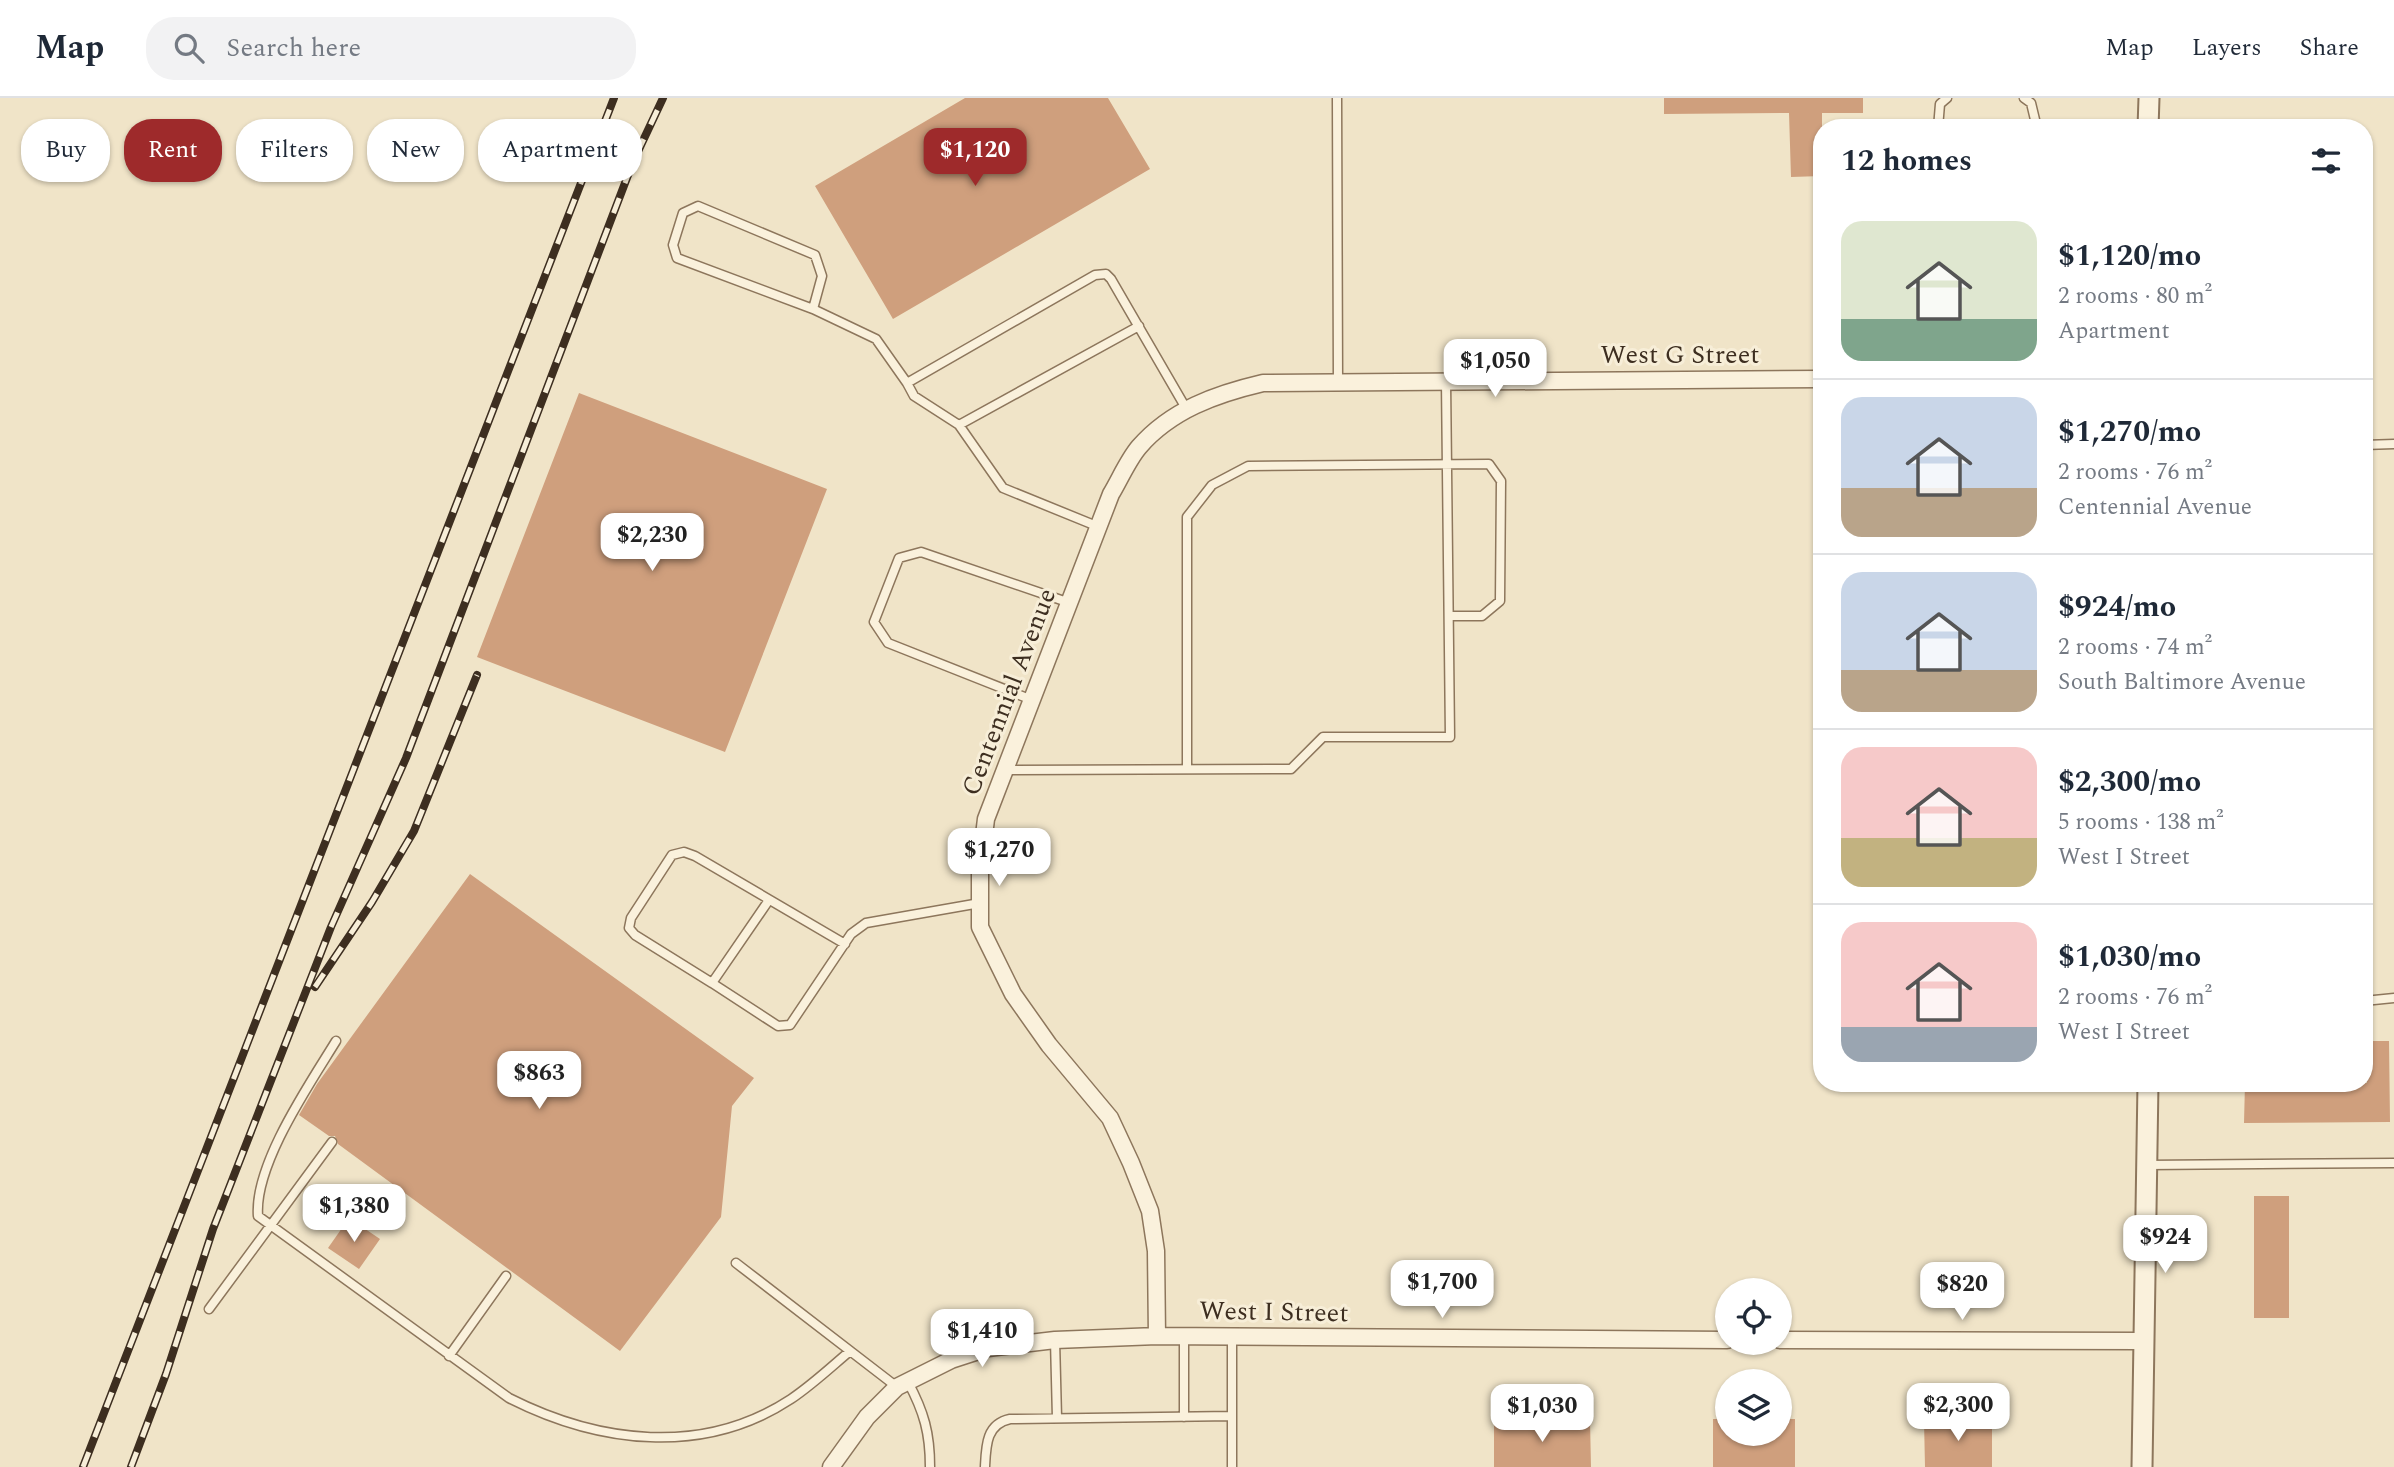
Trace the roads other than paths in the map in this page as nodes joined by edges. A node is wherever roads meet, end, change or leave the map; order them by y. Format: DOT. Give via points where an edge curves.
graph roads {
  1 [pos="1337,98"];
  2 [pos="1947,98"];
  3 [pos="2024,98"];
  4 [pos="2148,98"];
  5 [pos="1939,119"];
  6 [pos="2035,119"];
  7 [pos="2148,119"];
  8 [pos="813,309"];
  9 [pos="1139,326"];
  10 [pos="1813,380"];
  11 [pos="1338,381"];
  12 [pos="1446,381"];
  13 [pos="906,383"];
  14 [pos="1187,410"];
  15 [pos="1167,420"];
  16 [pos="959,425"];
  17 [pos="2394,444"];
  18 [pos="2373,445"];
  19 [pos="1448,464"];
  20 [pos="1099,527"];
  21 [pos="1069,603"];
  22 [pos="1449,616"];
  23 [pos="1032,700"];
  24 [pos="1187,769"];
  25 [pos="1005,770"];
  26 [pos="769,900"];
  27 [pos="980,903"];
  28 [pos="845,943"];
  29 [pos="712,983"];
  30 [pos="2394,998"];
  31 [pos="2373,1000"];
  32 [pos="336,1041"];
  33 [pos="2148,1092"];
  34 [pos="332,1142"];
  35 [pos="2394,1163"];
  36 [pos="2147,1165"];
  37 [pos="269,1227"];
  38 [pos="736,1263"];
  39 [pos="506,1276"];
  40 [pos="209,1309"];
  41 [pos="1157,1336"];
  42 [pos="1184,1336"];
  43 [pos="1232,1336"];
  44 [pos="1055,1340"];
  45 [pos="1715,1340"];
  46 [pos="1792,1340"];
  47 [pos="2144,1341"];
  48 [pos="850,1351"];
  49 [pos="449,1356"];
  50 [pos="903,1384"];
  51 [pos="1232,1416"];
  52 [pos="1184,1417"];
  53 [pos="1057,1418"];
  54 [pos="831,1467"];
  55 [pos="930,1467"];
  56 [pos="985,1467"];
  57 [pos="1232,1467"];
  58 [pos="2142,1467"];
  1 -- 11 [label="lane"];
  2 -- 5 [label="lane" via="1940,104"];
  3 -- 6 [label="lane" via="2031,103"];
  4 -- 7 [label="street"];
  8 -- 8 [label="lane" via="822,276 815,255 698,206 683,213 673,245 677,258"];
  8 -- 13 [label="lane" via="876,339"];
  9 -- 13 [label="lane" via="1111,279 1106,274 1095,275"];
  9 -- 14 [label="lane"];
  9 -- 16 [label="lane"];
  10 -- 12 [label="street, West G Street"];
  11 -- 12 [label="street, West G Street"];
  11 -- 14 [label="street, West G Street" via="1262,383 1220,393"];
  12 -- 19 [label="lane"];
  13 -- 16 [label="lane" via="914,396"];
  14 -- 15 [label="street, West G Street"];
  15 -- 20 [label="street, Centennial Avenue" via="1138,448 1111,494"];
  16 -- 20 [label="lane" via="1003,488"];
  17 -- 18 [label="lane"];
  19 -- 22 [label="lane"];
  19 -- 22 [label="lane" via="1489,464 1501,481 1500,601 1482,616"];
  19 -- 24 [label="lane" via="1248,466 1212,485 1187,517"];
  20 -- 21 [label="street, Centennial Avenue"];
  21 -- 23 [label="street, Centennial Avenue"];
  21 -- 23 [label="lane" via="920,552 899,558 876,611 874,622 888,643"];
  22 -- 24 [label="lane" via="1450,737 1323,737 1291,768"];
  23 -- 25 [label="street, Centennial Avenue"];
  24 -- 25 [label="lane"];
  25 -- 27 [label="street, Centennial Avenue" via="986,819"];
  26 -- 28 [label="lane"];
  26 -- 29 [label="lane"];
  26 -- 29 [label="lane" via="695,856 684,852 672,855 629,928"];
  27 -- 28 [label="lane" via="866,923"];
  27 -- 41 [label="street, Centennial Avenue" via="980,927 1013,994 1110,1118 1150,1211 1156,1251"];
  28 -- 29 [label="lane" via="790,1025 778,1026"];
  30 -- 31 [label="lane"];
  32 -- 37 [label="lane" via="299,1100 258,1189 258,1216"];
  33 -- 36 [label="street"];
  34 -- 37 [label="lane"];
  35 -- 36 [label="lane"];
  36 -- 47 [label="street"];
  37 -- 40 [label="lane"];
  37 -- 49 [label="lane"];
  38 -- 48 [label="lane"];
  39 -- 49 [label="lane"];
  41 -- 42 [label="street, West I Street"];
  41 -- 44 [label="street, West I Street"];
  42 -- 43 [label="street, West I Street"];
  42 -- 52 [label="lane"];
  43 -- 45 [label="street, West I Street"];
  43 -- 51 [label="lane"];
  44 -- 50 [label="street, West I Street" via="988,1348"];
  44 -- 53 [label="lane"];
  46 -- 47 [label="street"];
  47 -- 58 [label="street"];
  48 -- 49 [label="lane" via="790,1399 755,1417 675,1438 586,1430 542,1415"];
  48 -- 50 [label="lane"];
  50 -- 54 [label="street, West I Street" via="867,1417"];
  50 -- 55 [label="lane" via="927,1421"];
  51 -- 52 [label="lane"];
  51 -- 57 [label="lane"];
  52 -- 53 [label="lane"];
  53 -- 56 [label="lane" via="997,1423 987,1440"];
}
